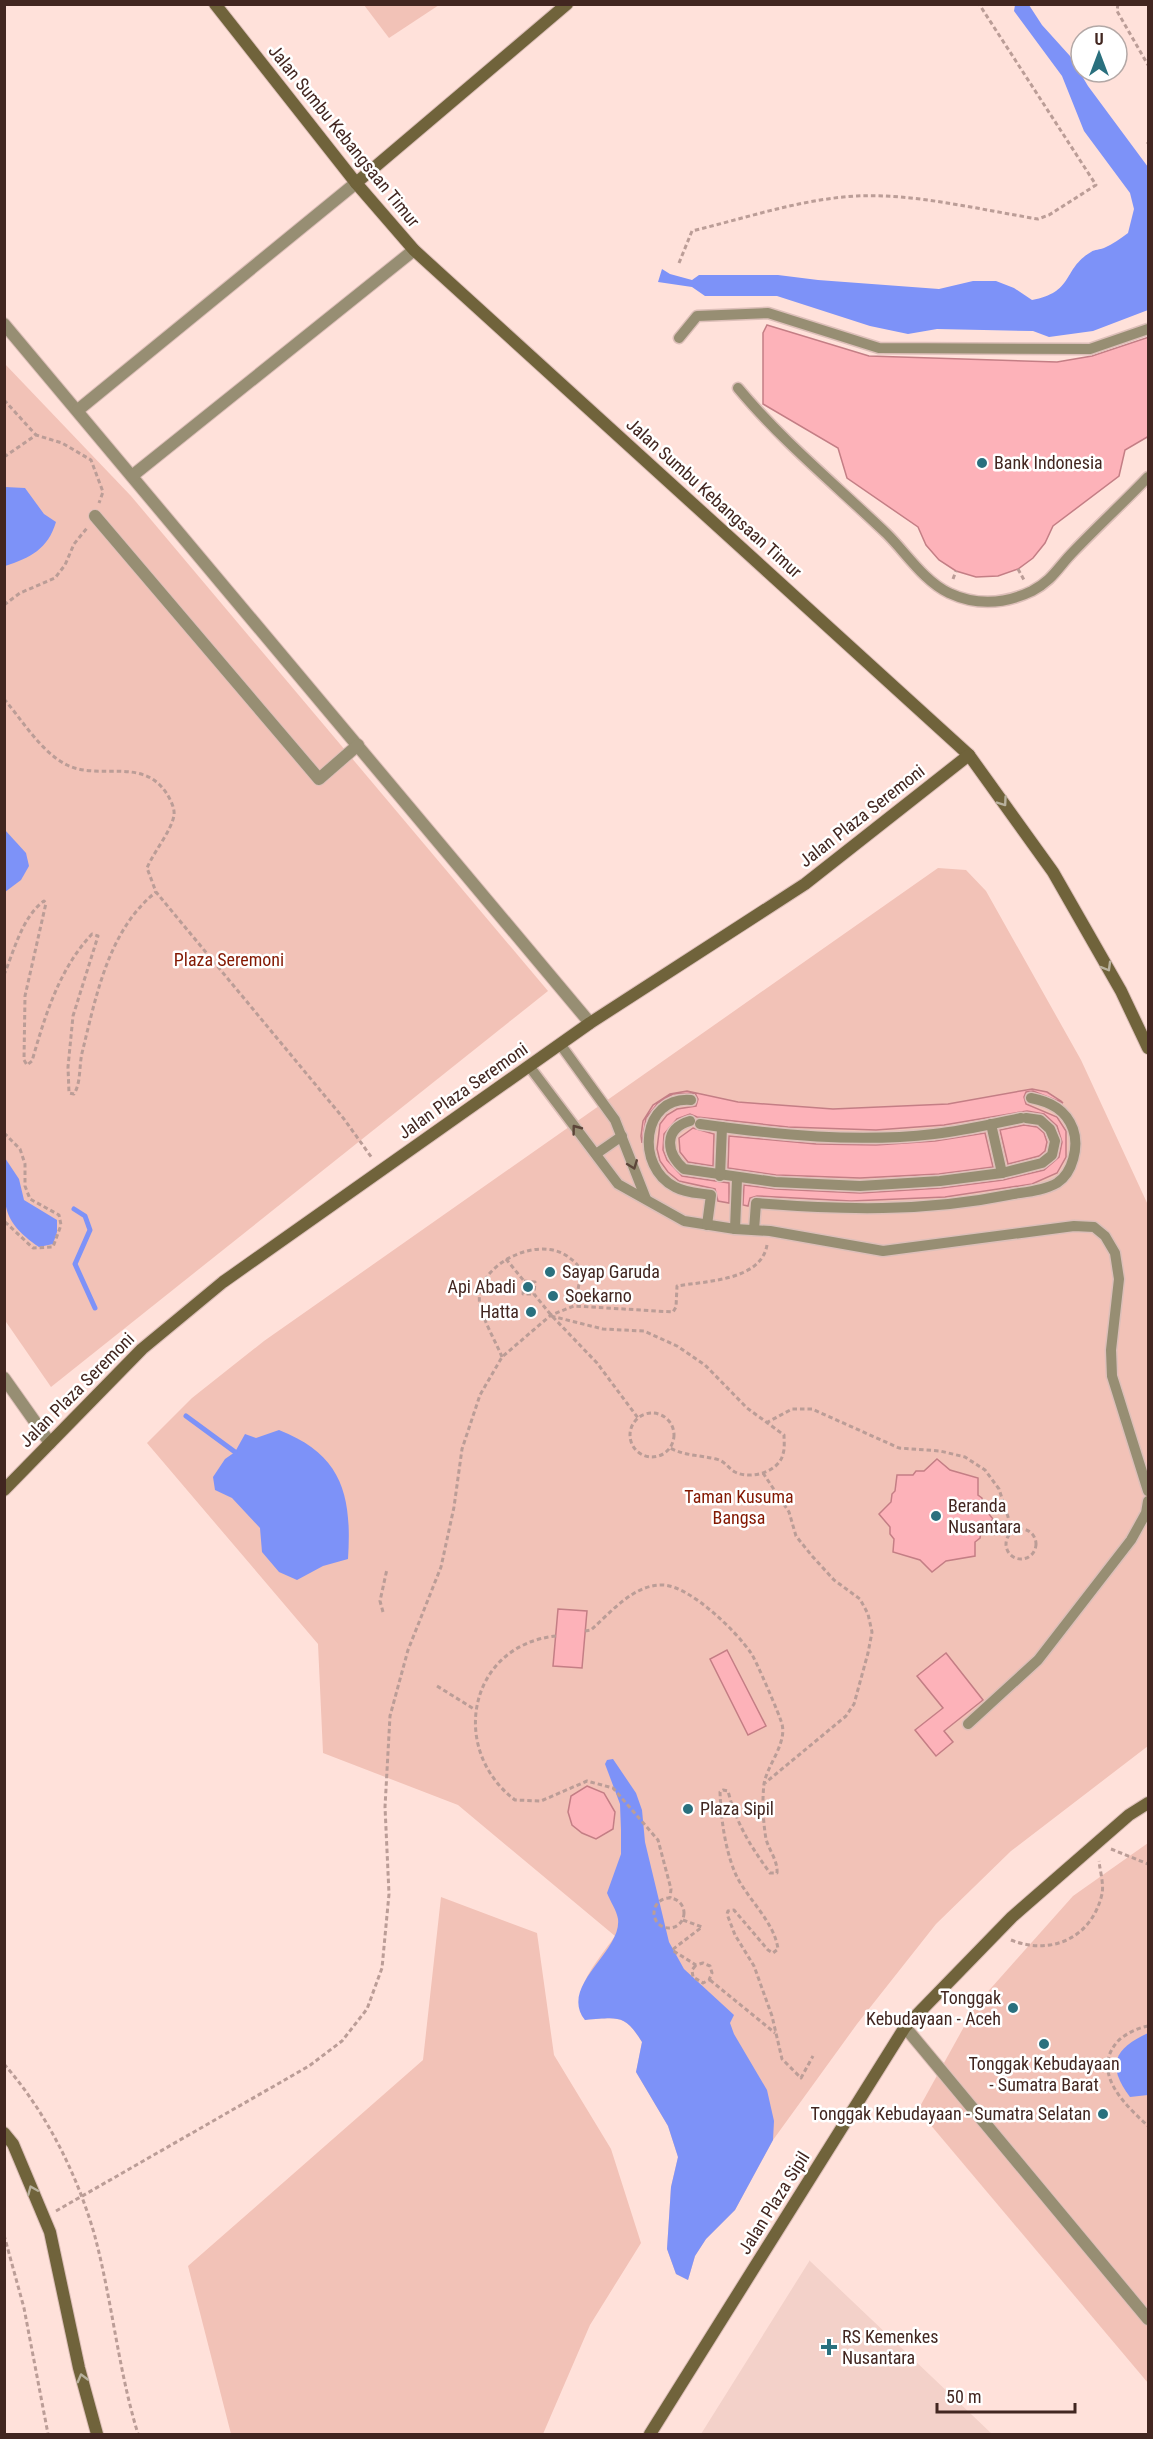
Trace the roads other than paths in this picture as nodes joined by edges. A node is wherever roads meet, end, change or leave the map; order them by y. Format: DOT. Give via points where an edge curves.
graph roads {
  1 [pos="215,4"];
  2 [pos="567,4"];
  3 [pos="356,183"];
  4 [pos="414,250"];
  5 [pos="4,324"];
  6 [pos="1149,329"];
  7 [pos="679,338"];
  8 [pos="738,388"];
  9 [pos="78,410"];
  10 [pos="132,476"];
  11 [pos="1149,477"];
  12 [pos="94,516"];
  13 [pos="358,745"];
  14 [pos="969,755"];
  15 [pos="590,1023"];
  16 [pos="560,1044"];
  17 [pos="1149,1048"];
  18 [pos="529,1066"];
  19 [pos="1031,1098"];
  20 [pos="692,1100"];
  21 [pos="991,1124"];
  22 [pos="722,1127"];
  23 [pos="622,1136"];
  24 [pos="596,1154"];
  25 [pos="1002,1173"];
  26 [pos="720,1176"];
  27 [pos="737,1179"];
  28 [pos="646,1199"];
  29 [pos="707,1225"];
  30 [pos="735,1229"];
  31 [pos="754,1230"];
  32 [pos="4,1378"];
  33 [pos="50,1443"];
  34 [pos="4,1490"];
  35 [pos="1149,1491"];
  36 [pos="1149,1501"];
  37 [pos="968,1724"];
  38 [pos="1149,1803"];
  39 [pos="905,2027"];
  40 [pos="4,2133"];
  41 [pos="1149,2319"];
  42 [pos="97,2434"];
  43 [pos="650,2434"];
  1 -- 3 [label="street, Jalan Sumbu Kebangsaan Timur"];
  2 -- 3 [label="street"];
  3 -- 4 [label="street, Jalan Sumbu Kebangsaan Timur"];
  3 -- 9 [label="street"];
  4 -- 10 [label="street"];
  4 -- 14 [label="street, Jalan Sumbu Kebangsaan Timur"];
  5 -- 9 [label="street"];
  6 -- 7 [label="lane" via="1090,348 879,348 768,312 697,316"];
  8 -- 11 [label="lane" via="767,423 907,554 928,579 974,602 1005,601 1051,579"];
  9 -- 10 [label="street"];
  10 -- 13 [label="street"];
  12 -- 13 [label="street" via="319,779"];
  13 -- 15 [label="street"];
  14 -- 15 [label="street, Jalan Plaza Seremoni" via="805,884"];
  14 -- 17 [label="street, Jalan Sumbu Kebangsaan Timur, one-way" via="1053,872"];
  15 -- 16 [label="street, Jalan Plaza Seremoni"];
  16 -- 18 [label="street, Jalan Plaza Seremoni"];
  16 -- 23 [label="lane" via="615,1120"];
  24 -- 18 [label="lane, one-way"];
  18 -- 33 [label="street, Jalan Plaza Seremoni" via="223,1282 142,1349"];
  19 -- 31 [label="lane" via="1055,1106 1065,1114 1072,1128 1076,1143 1073,1157 1059,1182 981,1201 929,1206 823,1208 756,1203"];
  20 -- 29 [label="lane" via="673,1101 661,1109 653,1119 648,1151 653,1166 675,1187 711,1195"];
  21 -- 22 [label="lane" via="934,1134 855,1137 773,1134"];
  21 -- 25 [label="lane"];
  21 -- 25 [label="lane" via="1023,1118 1040,1120 1055,1141 1052,1155 1042,1163"];
  22 -- 26 [label="lane"];
  22 -- 26 [label="lane" via="682,1124 669,1144 673,1159 684,1169"];
  23 -- 24 [label="lane"];
  23 -- 28 [label="lane, one-way"];
  24 -- 28 [label="lane" via="618,1184"];
  25 -- 27 [label="lane" via="860,1186"];
  26 -- 27 [label="lane"];
  27 -- 30 [label="lane"];
  28 -- 29 [label="lane" via="684,1221"];
  29 -- 30 [label="lane"];
  30 -- 31 [label="lane"];
  31 -- 35 [label="lane" via="883,1251 1074,1226 1094,1227 1115,1253 1119,1279 1112,1376"];
  32 -- 33 [label="street"];
  33 -- 34 [label="street, Jalan Plaza Seremoni"];
  36 -- 37 [label="lane" via="1131,1540 1038,1660"];
  38 -- 39 [label="street, Jalan Plaza Sipil" via="1129,1815 995,1934"];
  39 -- 41 [label="street"];
  39 -- 43 [label="street, Jalan Plaza Sipil"];
  42 -- 40 [label="street, one-way" via="50,2232 13,2144"];
}
